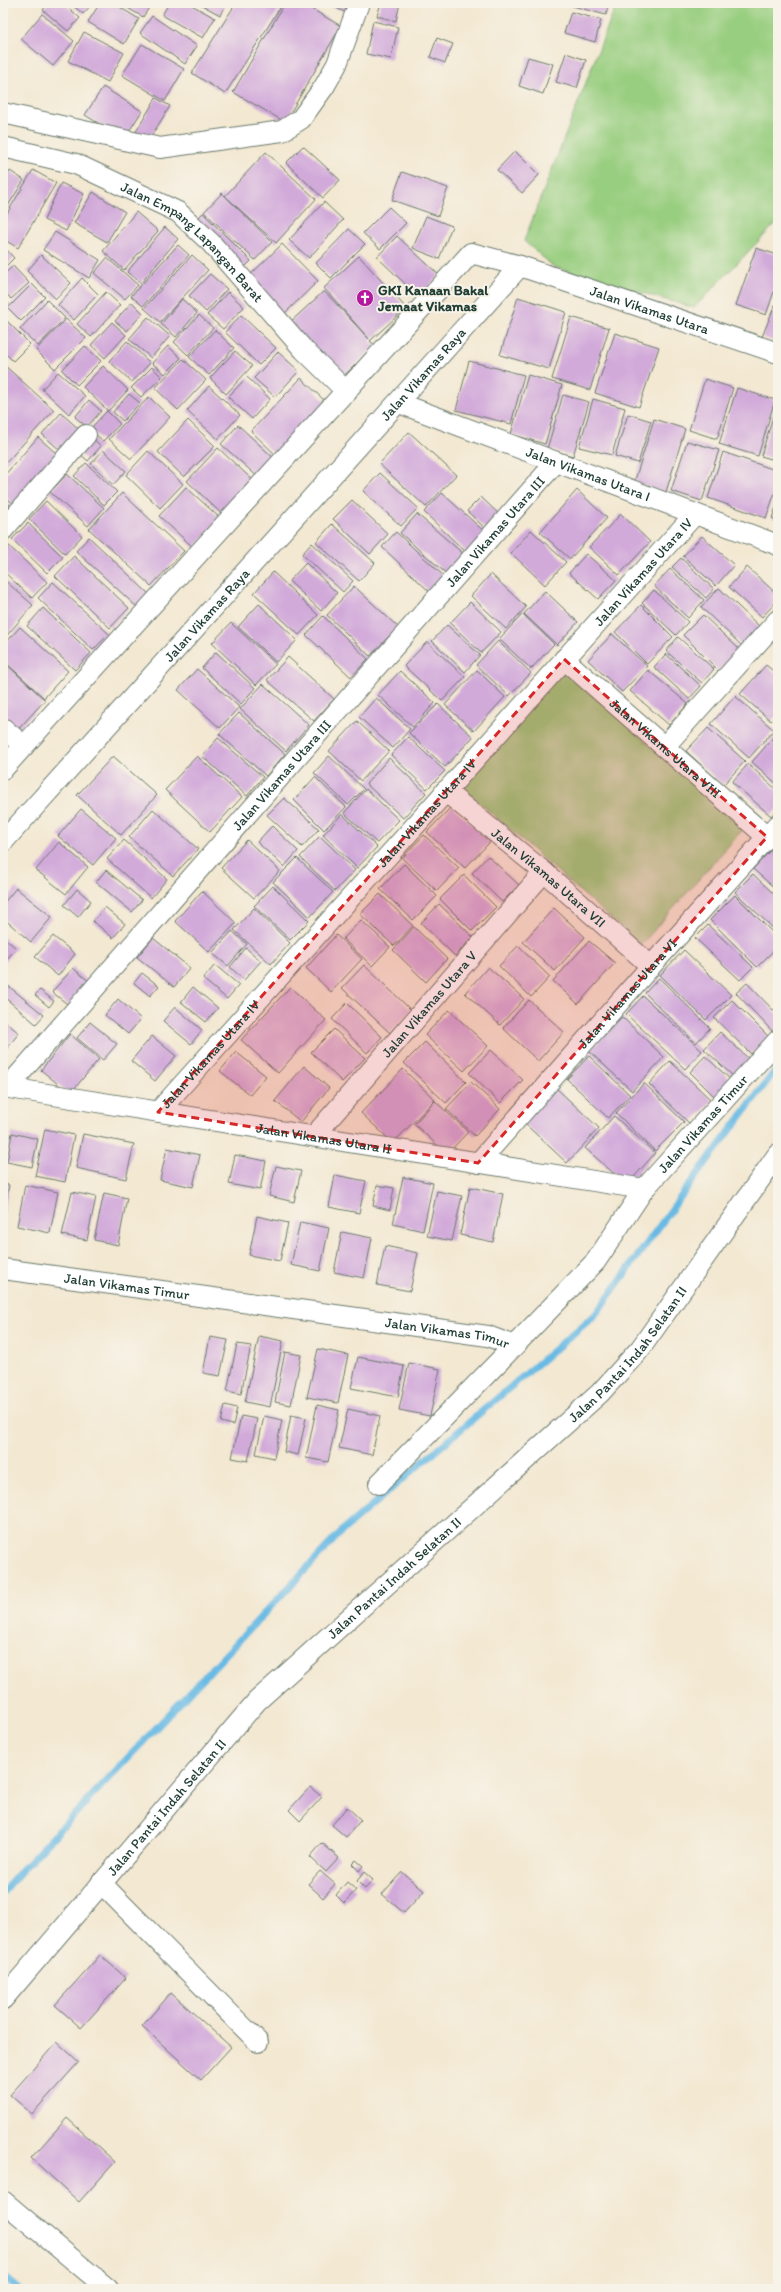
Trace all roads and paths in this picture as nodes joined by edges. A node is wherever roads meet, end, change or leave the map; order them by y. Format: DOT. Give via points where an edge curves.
graph roads {
  1 [pos="359,3"];
  2 [pos="3,113"];
  3 [pos="3,147"];
  4 [pos="516,265"];
  5 [pos="778,353"];
  6 [pos="347,392"];
  7 [pos="399,403"];
  8 [pos="86,435"];
  9 [pos="556,462"];
  10 [pos="695,514"];
  11 [pos="3,530"];
  12 [pos="778,545"];
  13 [pos="778,620"];
  14 [pos="564,659"];
  15 [pos="3,728"];
  16 [pos="24,746"];
  17 [pos="665,746"];
  18 [pos="3,769"];
  19 [pos="445,791"];
  20 [pos="773,831"];
  21 [pos="3,842"];
  22 [pos="544,872"];
  23 [pos="651,966"];
  24 [pos="778,1040"];
  25 [pos="5,1087"];
  26 [pos="158,1112"];
  27 [pos="314,1136"];
  28 [pos="778,1154"];
  29 [pos="478,1163"];
  30 [pos="644,1189"];
  31 [pos="3,1269"];
  32 [pos="514,1346"];
  33 [pos="380,1484"];
  34 [pos="101,1883"];
  35 [pos="3,1999"];
  36 [pos="258,2042"];
  37 [pos="3,2201"];
  38 [pos="108,2289"];
  1 -- 2 [label="street" via="337,64 324,87 301,119 282,131 160,148"];
  3 -- 6 [label="street, Jalan Empang Lapangan Barat" via="76,164 178,212 211,243 304,350"];
  4 -- 5 [label="street, Jalan Vikamas Utara"];
  4 -- 6 [label="street" via="472,253 468,255"];
  4 -- 7 [label="street, Jalan Vikamas Raya"];
  6 -- 16 [label="street"];
  7 -- 9 [label="street, Jalan Vikamas Utara I"];
  7 -- 21 [label="street, Jalan Vikamas Raya"];
  8 -- 11 [label="street"];
  9 -- 10 [label="street, Jalan Vikamas Utara I"];
  9 -- 25 [label="street, Jalan Vikamas Utara III"];
  10 -- 12 [label="street, Jalan Vikamas Utara I"];
  10 -- 14 [label="street, Jalan Vikamas Utara IV"];
  13 -- 17 [label="street"];
  14 -- 17 [label="street, Jalan Vikams Utara VIII"];
  14 -- 19 [label="street, Jalan Vikamas Utara IV"];
  15 -- 16 [label="street"];
  16 -- 18 [label="street"];
  17 -- 20 [label="street, Jalan Vikams Utara VIII"];
  19 -- 22 [label="street, Jalan Vikamas Utara VII"];
  19 -- 26 [label="street, Jalan Vikamas Utara IV"];
  20 -- 23 [label="street, Jalan Vikamas Utara VI"];
  22 -- 23 [label="street, Jalan Vikamas Utara VII"];
  22 -- 27 [label="street, Jalan Vikamas Utara V"];
  23 -- 29 [label="street, Jalan Vikamas Utara VI"];
  24 -- 30 [label="street, Jalan Vikamas Timur"];
  25 -- 26 [label="street, Jalan Vikamas Utara II"];
  26 -- 27 [label="street, Jalan Vikamas Utara II"];
  27 -- 29 [label="street, Jalan Vikamas Utara II"];
  28 -- 34 [label="street, Jalan Pantai Indah Selatan II" via="640,1349 600,1392 257,1701"];
  29 -- 30 [label="street, Jalan Vikamas Utara II"];
  30 -- 32 [label="street, Jalan Vikamas Timur" via="596,1261"];
  31 -- 32 [label="street, Jalan Vikamas Timur" via="480,1335"];
  32 -- 33 [label="street"];
  34 -- 35 [label="street, Jalan Pantai Indah Selatan II"];
  34 -- 36 [label="street"];
  37 -- 38 [label="street"];
}
